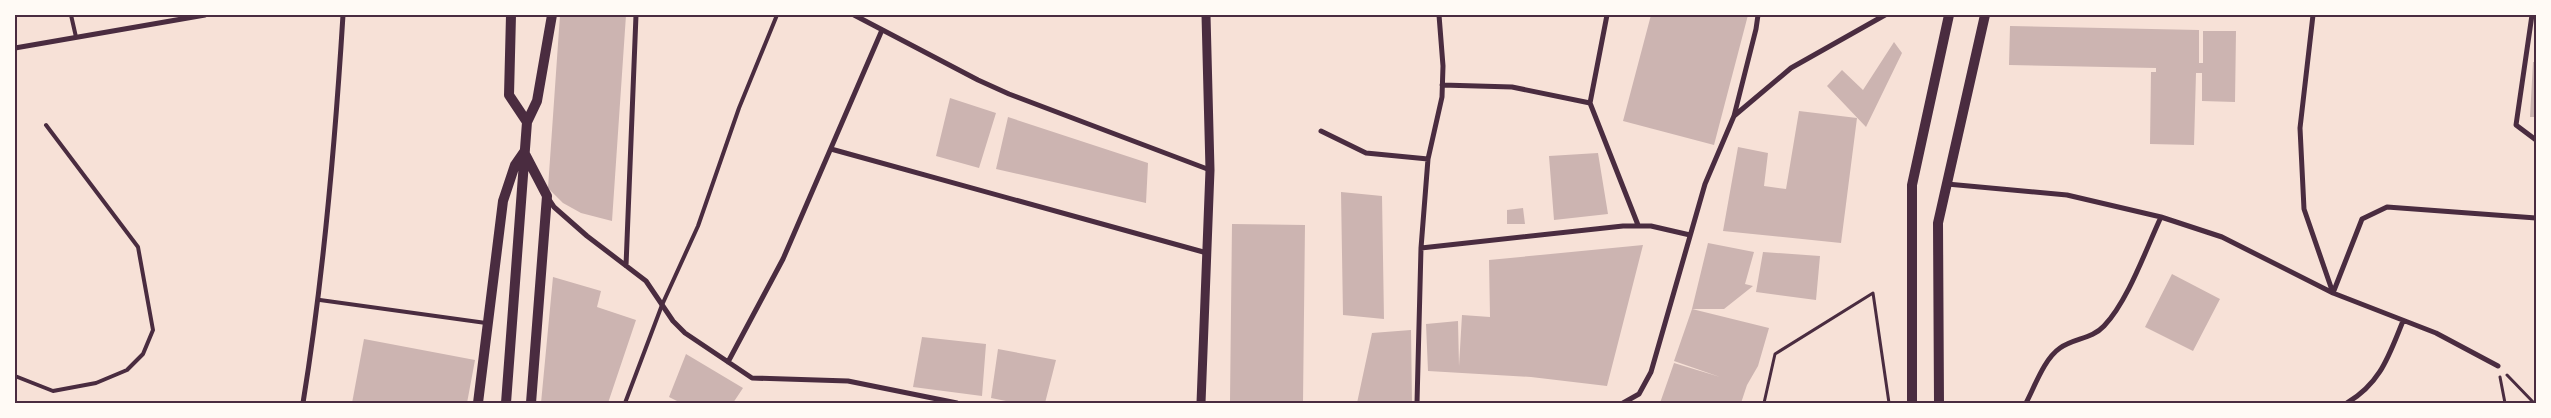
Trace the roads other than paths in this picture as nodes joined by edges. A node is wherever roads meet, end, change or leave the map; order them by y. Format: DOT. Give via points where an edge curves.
graph roads {
  1 [pos="71,15"];
  2 [pos="205,15"];
  3 [pos="344,15"];
  4 [pos="511,15"];
  5 [pos="552,15"];
  6 [pos="636,15"];
  7 [pos="776,15"];
  8 [pos="854,15"];
  9 [pos="1206,15"];
  10 [pos="1439,15"];
  11 [pos="1607,15"];
  12 [pos="1758,15"];
  13 [pos="1885,15"];
  14 [pos="1949,15"];
  15 [pos="1985,15"];
  16 [pos="2313,15"];
  17 [pos="2532,15"];
  18 [pos="882,30"];
  19 [pos="76,38"];
  20 [pos="15,48"];
  21 [pos="1442,85"];
  22 [pos="1590,103"];
  23 [pos="1734,116"];
  24 [pos="526,122"];
  25 [pos="46,125"];
  26 [pos="1320,131"];
  27 [pos="2536,140"];
  28 [pos="830,149"];
  29 [pos="524,152"];
  30 [pos="1428,159"];
  31 [pos="1210,170"];
  32 [pos="1947,184"];
  33 [pos="547,196"];
  34 [pos="2161,217"];
  35 [pos="2536,218"];
  36 [pos="1638,225"];
  37 [pos="1690,235"];
  38 [pos="1421,248"];
  39 [pos="1206,253"];
  40 [pos="626,266"];
  41 [pos="2333,293"];
  42 [pos="320,300"];
  43 [pos="662,305"];
  44 [pos="2403,321"];
  45 [pos="488,324"];
  46 [pos="728,362"];
  47 [pos="2498,366"];
  48 [pos="16,377"];
  49 [pos="15,384"];
  50 [pos="304,403"];
  51 [pos="478,403"];
  52 [pos="506,403"];
  53 [pos="531,403"];
  54 [pos="625,403"];
  55 [pos="957,403"];
  56 [pos="1201,403"];
  57 [pos="1417,403"];
  58 [pos="1623,403"];
  59 [pos="1912,403"];
  60 [pos="1939,403"];
  61 [pos="2026,403"];
  62 [pos="2348,403"];
  1 -- 19 [label="lane"];
  2 -- 19 [label="street"];
  3 -- 42 [label="street"];
  4 -- 24 [label="main road" via="509,95"];
  5 -- 24 [label="main road" via="537,101"];
  6 -- 40 [label="street"];
  7 -- 43 [label="lane" via="698,226"];
  8 -- 18 [label="street"];
  9 -- 31 [label="street"];
  10 -- 21 [label="street"];
  11 -- 22 [label="street"];
  12 -- 23 [label="street"];
  13 -- 23 [label="street" via="1792,68"];
  14 -- 59 [label="main road" via="1912,186"];
  15 -- 32 [label="main road"];
  16 -- 41 [label="street" via="2300,128 2304,210"];
  17 -- 27 [label="street" via="2516,125"];
  18 -- 28 [label="street"];
  18 -- 31 [label="street" via="1009,94"];
  19 -- 20 [label="street"];
  21 -- 22 [label="street" via="1512,88"];
  21 -- 30 [label="street"];
  22 -- 36 [label="street"];
  23 -- 37 [label="street" via="1705,184"];
  24 -- 29 [label="main road"];
  25 -- 48 [label="lane" via="138,247 153,330 143,354 128,370 96,383 53,392"];
  26 -- 30 [label="street" via="1366,153"];
  28 -- 39 [label="street"];
  28 -- 46 [label="street" via="783,259"];
  29 -- 33 [label="main road"];
  29 -- 45 [label="main road" via="515,165 503,201"];
  29 -- 52 [label="main road"];
  30 -- 38 [label="street"];
  31 -- 39 [label="street"];
  32 -- 34 [label="street" via="2067,195"];
  32 -- 60 [label="main road" via="1938,223"];
  33 -- 40 [label="street" via="554,207"];
  33 -- 53 [label="main road"];
  34 -- 41 [label="street" via="2222,237"];
  34 -- 61 [label="street" via="2126,292 2105,326 2093,336 2060,348 2049,361"];
  35 -- 41 [label="street" via="2387,207 2362,219"];
  36 -- 37 [label="street"];
  36 -- 38 [label="street"];
  37 -- 58 [label="street" via="1651,372 1640,394"];
  38 -- 57 [label="street"];
  39 -- 56 [label="street"];
  40 -- 43 [label="street" via="646,281"];
  41 -- 44 [label="street"];
  42 -- 45 [label="lane"];
  42 -- 50 [label="street"];
  43 -- 46 [label="street" via="684,333"];
  43 -- 54 [label="lane"];
  44 -- 47 [label="street"];
  44 -- 62 [label="street" via="2382,370 2361,395"];
  45 -- 51 [label="main road"];
  46 -- 55 [label="street" via="752,378 848,381"];
  48 -- 49 [label="lane"];
}
